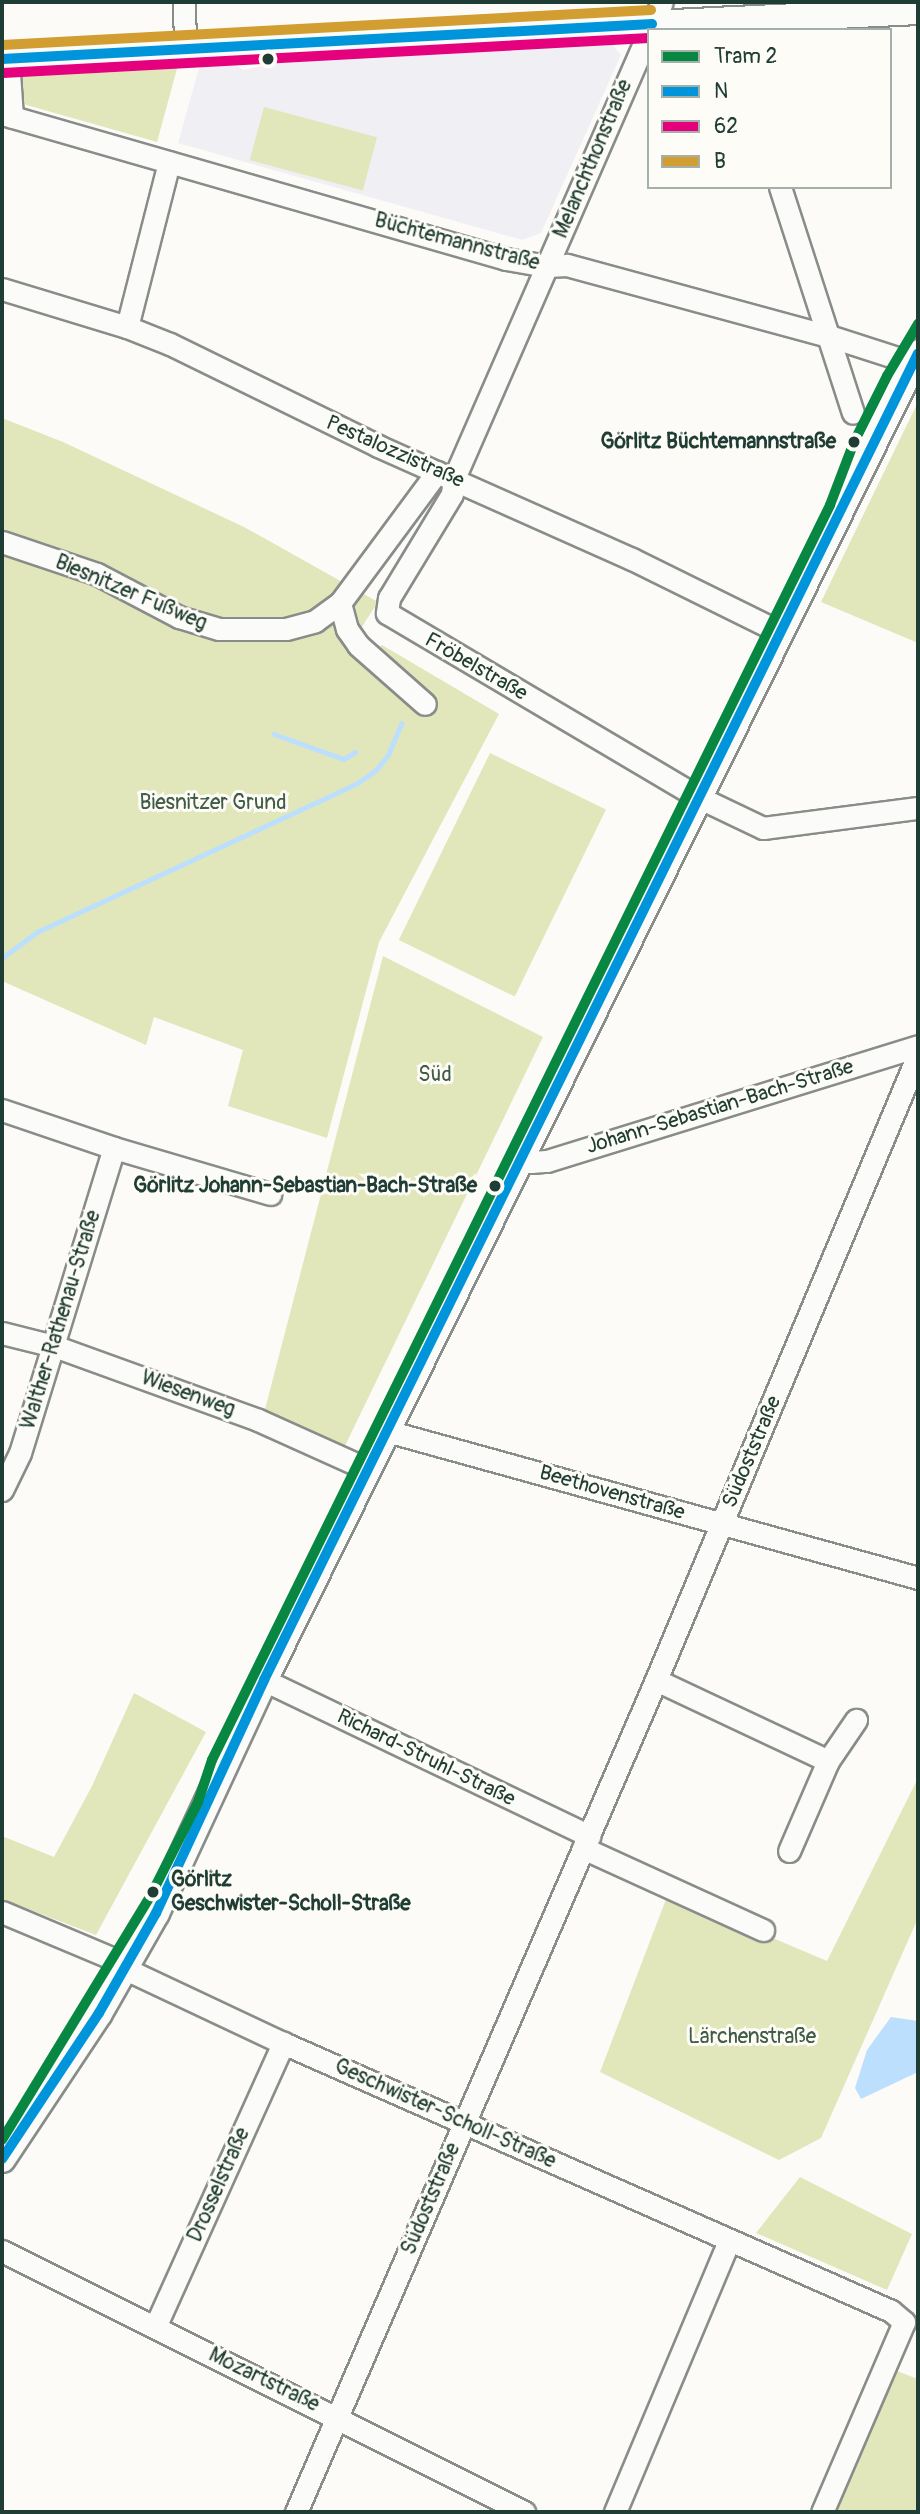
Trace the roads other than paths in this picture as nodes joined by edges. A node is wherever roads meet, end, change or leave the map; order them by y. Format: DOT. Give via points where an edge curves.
graph roads {
  1 [pos="184,2"];
  2 [pos="918,11"];
  3 [pos="726,17"];
  4 [pos="653,22"];
  5 [pos="647,36"];
  6 [pos="185,47"];
  7 [pos="5,58"];
  8 [pos="7,115"];
  9 [pos="169,162"];
  10 [pos="781,189"];
  11 [pos="547,266"];
  12 [pos="2,289"];
  13 [pos="127,327"];
  14 [pos="829,336"];
  15 [pos="916,358"];
  16 [pos="853,413"];
  17 [pos="446,476"];
  18 [pos="2,542"];
  19 [pos="340,603"];
  20 [pos="782,633"];
  21 [pos="425,704"];
  22 [pos="698,797"];
  23 [pos="918,808"];
  24 [pos="918,1046"];
  25 [pos="918,1055"];
  26 [pos="2,1110"];
  27 [pos="114,1148"];
  28 [pos="522,1158"];
  29 [pos="270,1194"];
  30 [pos="2,1333"];
  31 [pos="54,1346"];
  32 [pos="387,1431"];
  33 [pos="369,1470"];
  34 [pos="2,1490"];
  35 [pos="722,1521"];
  36 [pos="918,1578"];
  37 [pos="264,1680"];
  38 [pos="656,1680"];
  39 [pos="856,1720"];
  40 [pos="828,1760"];
  41 [pos="586,1842"];
  42 [pos="789,1851"];
  43 [pos="2,1912"];
  44 [pos="763,1930"];
  45 [pos="126,1968"];
  46 [pos="283,2043"];
  47 [pos="465,2123"];
  48 [pos="2,2159"];
  49 [pos="729,2241"];
  50 [pos="2,2251"];
  51 [pos="155,2327"];
  52 [pos="338,2417"];
  53 [pos="296,2512"];
  54 [pos="524,2512"];
  55 [pos="615,2512"];
  56 [pos="822,2512"];
  1 -- 6 [label="street"];
  2 -- 3 [label="main road"];
  3 -- 4 [label="main road"];
  4 -- 6 [label="main road"];
  5 -- 11 [label="street, Melanchthonstraße"];
  6 -- 7 [label="main road"];
  7 -- 8 [label="street"];
  8 -- 9 [label="street, Büchtemannstraße"];
  9 -- 11 [label="street, Büchtemannstraße" via="506,259"];
  9 -- 13 [label="street"];
  10 -- 14 [label="street"];
  11 -- 14 [label="street, Büchtemannstraße" via="568,265"];
  11 -- 17 [label="street, Melanchthonstraße"];
  12 -- 13 [label="street, Pestalozzistraße"];
  13 -- 17 [label="street, Pestalozzistraße"];
  14 -- 15 [label="street, Büchtemannstraße"];
  14 -- 16 [label="street"];
  15 -- 20 [label="main road"];
  17 -- 19 [label="street"];
  17 -- 20 [label="street, Pestalozzistraße" via="632,559"];
  17 -- 22 [label="street, Fröbelstraße" via="453,494 389,598 387,613"];
  18 -- 19 [label="street, Biesnitzer Fußweg" via="97,574 178,617 219,629 286,629 315,621"];
  19 -- 21 [label="street" via="347,629 358,645"];
  20 -- 22 [label="main road"];
  22 -- 23 [label="street" via="763,828"];
  22 -- 28 [label="main road"];
  24 -- 28 [label="street, Johann-Sebastian-Bach-Straße" via="547,1161"];
  25 -- 35 [label="street, Südoststraße"];
  26 -- 27 [label="street"];
  27 -- 29 [label="street"];
  27 -- 31 [label="street, Walther-Rathenau-Straße"];
  28 -- 32 [label="main road"];
  30 -- 31 [label="street, Wiesenweg"];
  31 -- 33 [label="street, Wiesenweg" via="258,1420"];
  31 -- 34 [label="street, Walther-Rathenau-Straße" via="20,1453"];
  32 -- 33 [label="main road"];
  32 -- 35 [label="street, Beethovenstraße"];
  33 -- 37 [label="main road"];
  35 -- 36 [label="street, Beethovenstraße"];
  35 -- 38 [label="street, Südoststraße"];
  37 -- 41 [label="street, Richard-Struhl-Straße"];
  37 -- 45 [label="main road" via="198,1827"];
  38 -- 40 [label="street"];
  38 -- 41 [label="street, Südoststraße"];
  39 -- 40 [label="street"];
  40 -- 42 [label="street"];
  41 -- 44 [label="street"];
  41 -- 47 [label="street, Südoststraße"];
  43 -- 45 [label="street, Geschwister-Scholl-Straße"];
  45 -- 46 [label="street, Geschwister-Scholl-Straße"];
  45 -- 48 [label="main road"];
  46 -- 47 [label="street, Geschwister-Scholl-Straße"];
  46 -- 51 [label="street, Drosselstraße"];
  47 -- 49 [label="street, Geschwister-Scholl-Straße"];
  47 -- 52 [label="street, Südoststraße"];
  49 -- 55 [label="street"];
  49 -- 56 [label="street, Geschwister-Scholl-Straße" via="891,2311 904,2322"];
  50 -- 51 [label="street, Mozartstraße"];
  51 -- 52 [label="street, Mozartstraße"];
  52 -- 53 [label="street, Südoststraße"];
  52 -- 54 [label="street, Mozartstraße"];
}
